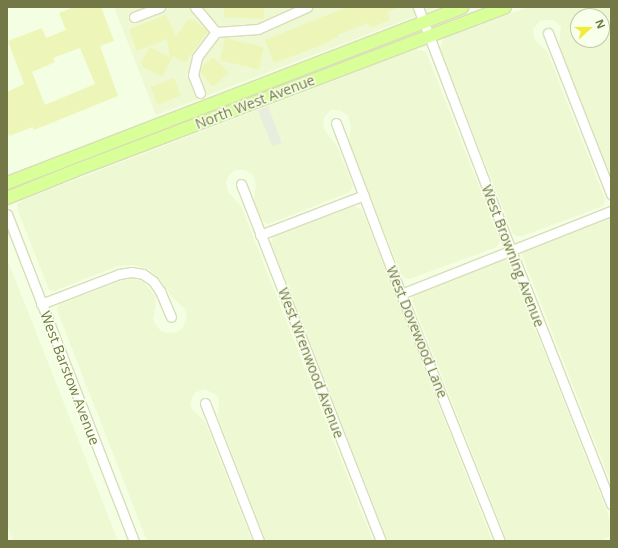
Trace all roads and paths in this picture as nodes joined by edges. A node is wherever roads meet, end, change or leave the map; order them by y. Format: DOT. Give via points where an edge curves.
graph roads {
  1 [pos="160,7"];
  2 [pos="195,7"];
  3 [pos="307,7"];
  4 [pos="418,7"];
  5 [pos="462,7"];
  6 [pos="505,7"];
  7 [pos="134,17"];
  8 [pos="424,22"];
  9 [pos="216,32"];
  10 [pos="548,33"];
  11 [pos="429,36"];
  12 [pos="200,93"];
  13 [pos="336,123"];
  14 [pos="7,183"];
  15 [pos="241,184"];
  16 [pos="611,194"];
  17 [pos="364,195"];
  18 [pos="7,198"];
  19 [pos="611,211"];
  20 [pos="7,214"];
  21 [pos="260,235"];
  22 [pos="511,250"];
  23 [pos="401,294"];
  24 [pos="41,304"];
  25 [pos="171,317"];
  26 [pos="206,403"];
  27 [pos="610,500"];
  28 [pos="134,541"];
  29 [pos="259,541"];
  30 [pos="381,541"];
  31 [pos="500,541"];
  1 -- 7 [label="street"];
  2 -- 9 [label="street"];
  3 -- 9 [label="street" via="258,29"];
  4 -- 8 [label="street, West Browning Avenue"];
  5 -- 8 [label="main road, North West Avenue"];
  6 -- 11 [label="main road, North West Avenue"];
  8 -- 11 [label="street, West Browning Avenue"];
  8 -- 14 [label="main road, North West Avenue"];
  9 -- 12 [label="street" via="197,57 193,75"];
  10 -- 16 [label="street"];
  11 -- 18 [label="main road, North West Avenue" via="74,170"];
  11 -- 22 [label="street, West Browning Avenue"];
  13 -- 17 [label="street, West Dovewood Lane"];
  15 -- 21 [label="street, West Wrenwood Avenue"];
  17 -- 21 [label="street"];
  17 -- 23 [label="street, West Dovewood Lane"];
  19 -- 22 [label="street"];
  20 -- 24 [label="street, West Barstow Avenue"];
  21 -- 30 [label="street, West Wrenwood Avenue"];
  22 -- 23 [label="street"];
  22 -- 27 [label="street, West Browning Avenue"];
  23 -- 31 [label="street, West Dovewood Lane"];
  24 -- 25 [label="street" via="131,272 143,274 152,281 160,291"];
  24 -- 28 [label="street, West Barstow Avenue"];
  26 -- 29 [label="street"];
}
